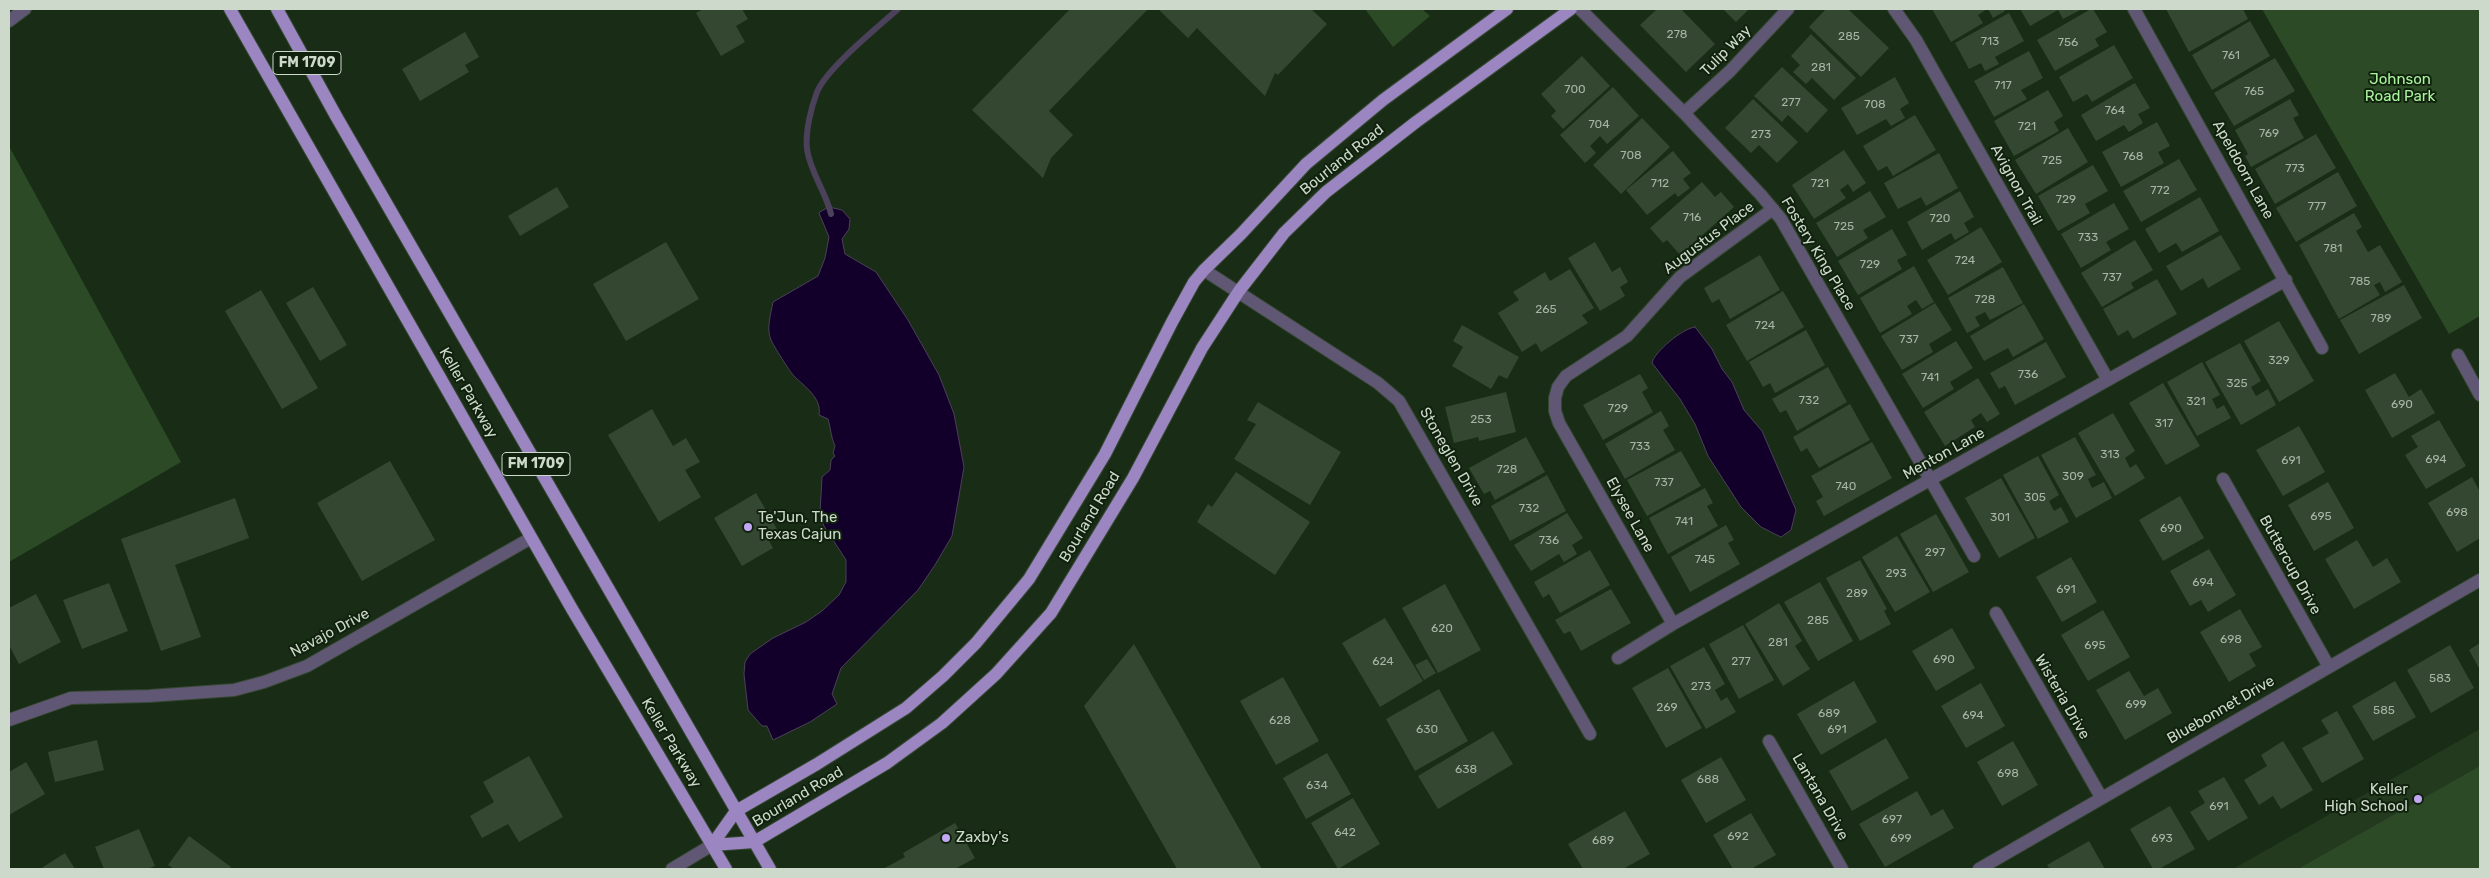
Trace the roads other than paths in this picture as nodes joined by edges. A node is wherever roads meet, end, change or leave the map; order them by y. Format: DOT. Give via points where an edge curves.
graph roads {
  1 [pos="25,9"];
  2 [pos="230,9"];
  3 [pos="277,9"];
  4 [pos="1508,9"];
  5 [pos="1571,9"];
  6 [pos="1580,9"];
  7 [pos="1788,9"];
  8 [pos="1894,9"];
  9 [pos="2134,9"];
  10 [pos="9,21"];
  11 [pos="1684,113"];
  12 [pos="1774,209"];
  13 [pos="1204,270"];
  14 [pos="2286,280"];
  15 [pos="1239,291"];
  16 [pos="2322,348"];
  17 [pos="2458,355"];
  18 [pos="2108,380"];
  19 [pos="2480,395"];
  20 [pos="1559,423"];
  21 [pos="2223,479"];
  22 [pos="1930,480"];
  23 [pos="531,538"];
  24 [pos="1974,556"];
  25 [pos="2480,580"];
  26 [pos="1996,613"];
  27 [pos="1673,624"];
  28 [pos="1618,658"];
  29 [pos="2329,667"];
  30 [pos="9,720"];
  31 [pos="1590,734"];
  32 [pos="1769,741"];
  33 [pos="2101,797"];
  34 [pos="736,811"];
  35 [pos="754,842"];
  36 [pos="712,845"];
  37 [pos="1999,865"];
  38 [pos="672,869"];
  39 [pos="726,869"];
  40 [pos="770,869"];
  41 [pos="1842,869"];
  42 [pos="1979,869"];
  1 -- 10 [label="street"];
  2 -- 23 [label="main road, Keller Parkway / FM 1709"];
  3 -- 34 [label="main road, Keller Parkway / FM 1709"];
  4 -- 13 [label="main road, Bourland Road" via="1383,100 1306,164"];
  5 -- 15 [label="main road, Bourland Road" via="1326,192 1284,233"];
  6 -- 11 [label="street, Fostery King Place"];
  7 -- 11 [label="street, Tulip Way" via="1730,71"];
  8 -- 18 [label="street, Avignon Trail" via="1916,40"];
  9 -- 14 [label="street, Apeldoorn Lane"];
  11 -- 12 [label="street, Fostery King Place"];
  12 -- 20 [label="street, Augustus Place" via="1680,278 1627,336 1566,376 1555,398"];
  12 -- 22 [label="street, Fostery King Place"];
  13 -- 15 [label="street, Stoneglen Drive"];
  13 -- 34 [label="main road, Bourland Road" via="1172,322 1105,454 1030,579 976,643 906,708"];
  14 -- 16 [label="street, Apeldoorn Lane"];
  14 -- 18 [label="street, Menton Lane"];
  15 -- 31 [label="street, Stoneglen Drive" via="1378,383 1399,401"];
  15 -- 35 [label="main road, Bourland Road" via="1202,348 1133,478 1051,613 996,674 942,723 887,763"];
  17 -- 19 [label="street"];
  18 -- 22 [label="street, Menton Lane"];
  20 -- 27 [label="street, Elysee Lane"];
  21 -- 29 [label="street, Buttercup Drive"];
  22 -- 24 [label="street, Fostery King Place"];
  22 -- 27 [label="street, Menton Lane"];
  23 -- 30 [label="street, Navajo Drive" via="307,666 264,682 234,690 71,698"];
  23 -- 36 [label="main road, Keller Parkway / FM 1709"];
  25 -- 29 [label="street, Bluebonnet Drive"];
  26 -- 33 [label="street, Wisteria Drive"];
  27 -- 28 [label="street, Menton Lane"];
  29 -- 33 [label="street, Bluebonnet Drive"];
  32 -- 41 [label="street, Lantana Drive"];
  33 -- 37 [label="street, Bluebonnet Drive"];
  34 -- 35 [label="main road, Keller Parkway / FM 1709"];
  34 -- 36 [label="main road, Bourland Road"];
  35 -- 36 [label="main road, Bourland Road"];
  35 -- 40 [label="main road, Keller Parkway / FM 1709"];
  36 -- 38 [label="street"];
  36 -- 39 [label="main road, Keller Parkway / FM 1709"];
  37 -- 42 [label="street, Bluebonnet Drive"];
}
